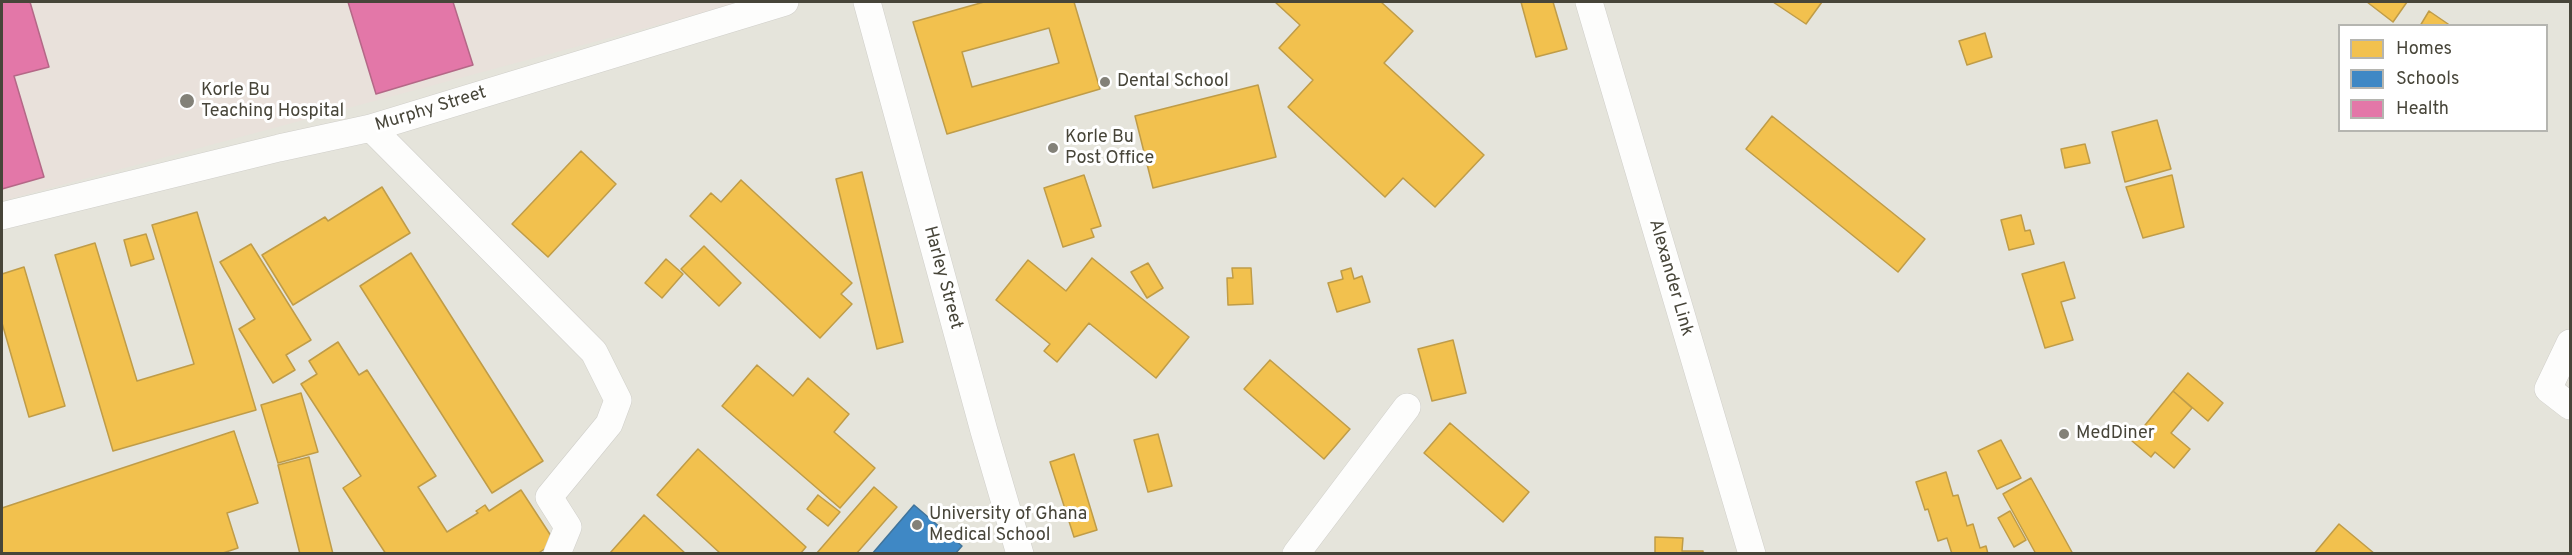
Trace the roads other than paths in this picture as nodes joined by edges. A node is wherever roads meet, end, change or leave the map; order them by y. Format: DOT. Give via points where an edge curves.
graph roads {
  1 [pos="785,2"];
  2 [pos="867,2"];
  3 [pos="1589,2"];
  4 [pos="371,128"];
  5 [pos="2,216"];
  6 [pos="2571,343"];
  7 [pos="2571,406"];
  8 [pos="1407,407"];
  9 [pos="557,554"];
  10 [pos="1020,554"];
  11 [pos="1296,554"];
  12 [pos="1752,554"];
  1 -- 4 [label="street, Murphy Street"];
  2 -- 10 [label="street, Harley Street"];
  3 -- 12 [label="street, Alexander Link"];
  4 -- 5 [label="street, Murphy Street"];
  4 -- 9 [label="street" via="594,352 618,400 609,424 549,497 568,527"];
  6 -- 7 [label="street" via="2548,389"];
  8 -- 11 [label="street"];
}
